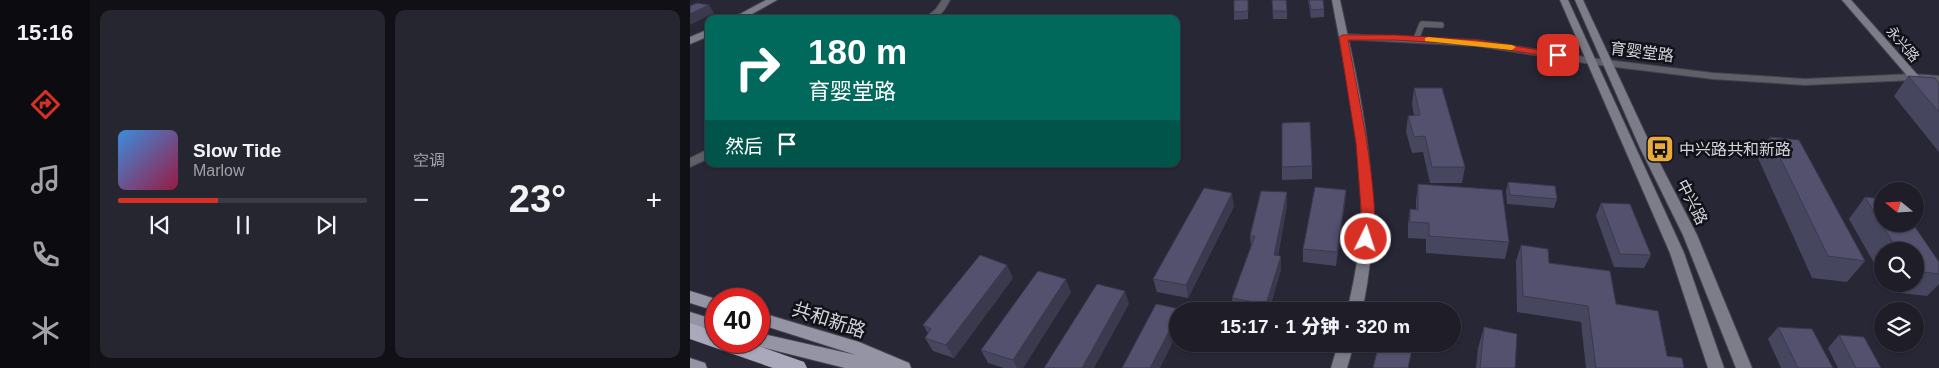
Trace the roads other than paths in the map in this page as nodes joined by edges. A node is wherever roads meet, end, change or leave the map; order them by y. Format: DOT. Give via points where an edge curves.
graph roads {
  1 [pos="773,0"];
  2 [pos="946,0"];
  3 [pos="1336,0"];
  4 [pos="1564,0"];
  5 [pos="1579,0"];
  6 [pos="1846,0"];
  7 [pos="743,15"];
  8 [pos="934,15"];
  9 [pos="1441,25"];
  10 [pos="705,34"];
  11 [pos="1343,37"];
  12 [pos="1416,39"];
  13 [pos="690,41"];
  14 [pos="1591,61"];
  15 [pos="1608,63"];
  16 [pos="1913,77"];
  17 [pos="1939,79"];
  18 [pos="1939,106"];
  19 [pos="705,154"];
  20 [pos="690,163"];
  21 [pos="690,297"];
  22 [pos="705,302"];
  23 [pos="1358,302"];
  24 [pos="690,318"];
  25 [pos="770,321"];
  26 [pos="705,323"];
  27 [pos="690,331"];
  28 [pos="705,336"];
  29 [pos="770,343"];
  30 [pos="1344,352"];
  31 [pos="753,353"];
  32 [pos="886,362"];
  33 [pos="690,367"];
  34 [pos="699,368"];
  35 [pos="797,368"];
  36 [pos="904,368"];
  37 [pos="1339,368"];
  38 [pos="1716,368"];
  39 [pos="1744,368"];
  1 -- 7 [label="main road"];
  2 -- 8 [label="street"];
  3 -- 11 [label="main road"];
  4 -- 14 [label="main road, 中兴路"];
  5 -- 15 [label="main road, 中兴路"];
  6 -- 16 [label="main road, 永兴路"];
  9 -- 12 [label="lane" via="1422,24"];
  10 -- 13 [label="main road"];
  11 -- 12 [label="street, 育婴堂路"];
  11 -- 23 [label="main road" via="1362,143 1368,221"];
  12 -- 14 [label="street, 育婴堂路" via="1501,46"];
  14 -- 15 [label="street, 育婴堂路"];
  14 -- 38 [label="main road, 中兴路" via="1677,253"];
  15 -- 16 [label="street, 育婴堂路" via="1713,76 1805,82"];
  15 -- 39 [label="main road, 中兴路" via="1694,243"];
  16 -- 17 [label="street, 育婴堂路"];
  16 -- 18 [label="main road, 永兴路"];
  19 -- 20 [label="street"];
  21 -- 22 [label="main road"];
  24 -- 26 [label="main road"];
  25 -- 32 [label="main road, 共和新路" via="859,349"];
  27 -- 28 [label="highway"];
  29 -- 32 [label="main road, 共和新路" via="849,362"];
  30 -- 37 [label="main road"];
  31 -- 35 [label="highway"];
  32 -- 36 [label="main road, 共和新路"];
  33 -- 34 [label="main road"];
}
